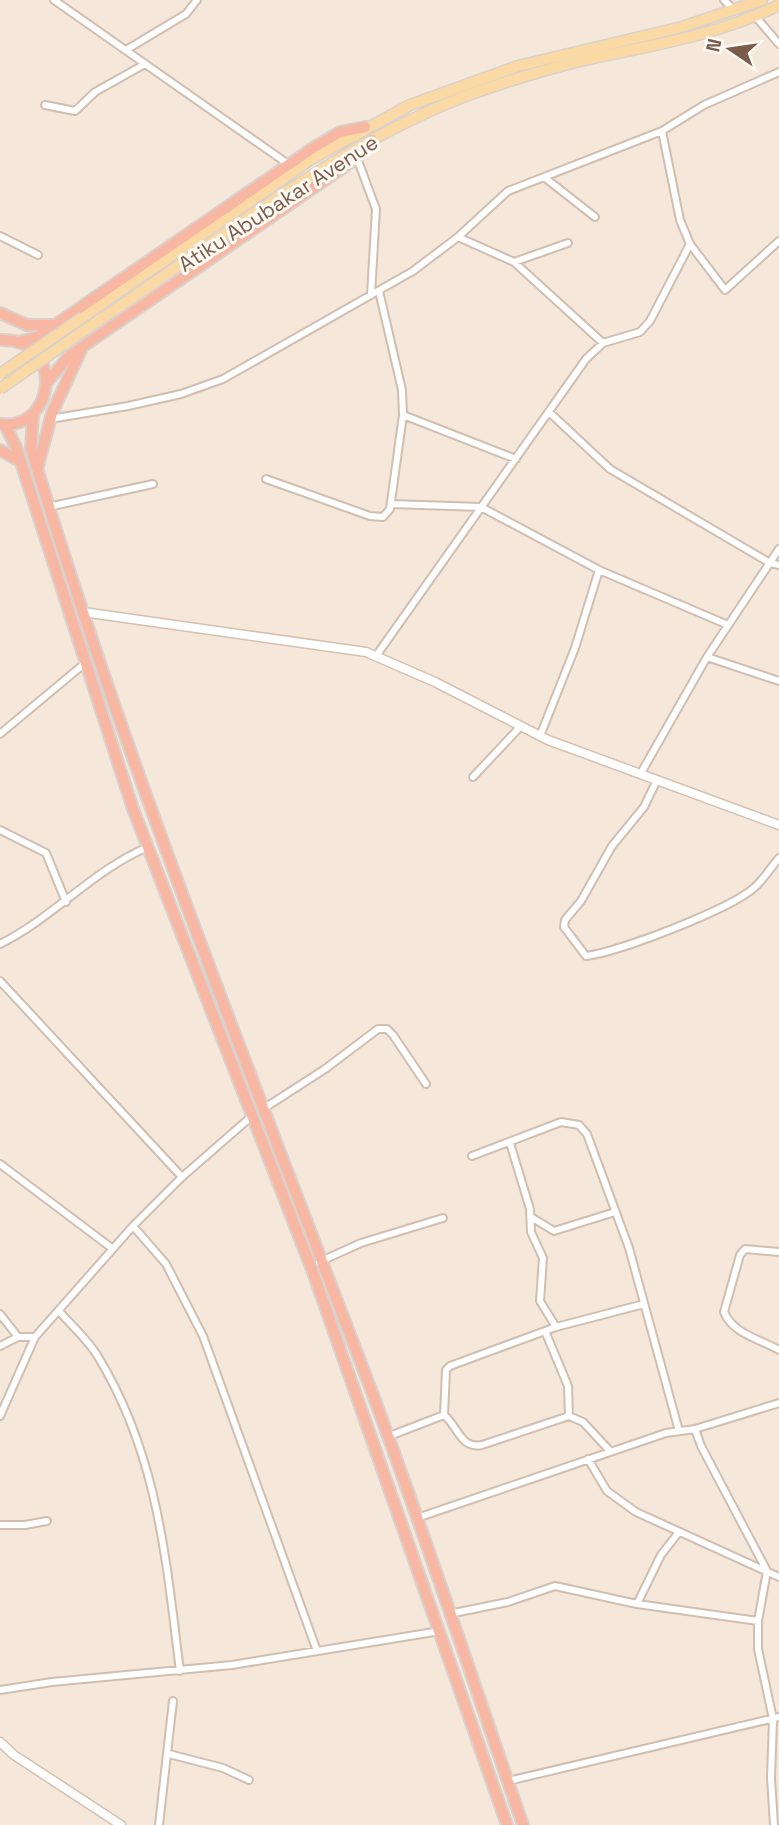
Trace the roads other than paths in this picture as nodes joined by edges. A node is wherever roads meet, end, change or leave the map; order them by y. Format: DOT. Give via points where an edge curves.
graph roads {
  1 [pos="54,0"];
  2 [pos="197,0"];
  3 [pos="724,0"];
  4 [pos="762,0"];
  5 [pos="779,5"];
  6 [pos="736,11"];
  7 [pos="755,16"];
  8 [pos="779,44"];
  9 [pos="126,50"];
  10 [pos="145,64"];
  11 [pos="779,72"];
  12 [pos="45,105"];
  13 [pos="365,128"];
  14 [pos="662,131"];
  15 [pos="372,140"];
  16 [pos="356,158"];
  17 [pos="288,164"];
  18 [pos="544,177"];
  19 [pos="595,217"];
  20 [pos="0,236"];
  21 [pos="458,237"];
  22 [pos="779,241"];
  23 [pos="568,243"];
  24 [pos="690,244"];
  25 [pos="38,255"];
  26 [pos="514,262"];
  27 [pos="379,291"];
  28 [pos="371,295"];
  29 [pos="0,313"];
  30 [pos="56,325"];
  31 [pos="1,339"];
  32 [pos="19,342"];
  33 [pos="603,343"];
  34 [pos="84,345"];
  35 [pos="0,374"];
  36 [pos="48,381"];
  37 [pos="0,389"];
  38 [pos="550,412"];
  39 [pos="33,415"];
  40 [pos="403,415"];
  41 [pos="50,419"];
  42 [pos="2,424"];
  43 [pos="1,451"];
  44 [pos="516,459"];
  45 [pos="21,462"];
  46 [pos="37,469"];
  47 [pos="266,479"];
  48 [pos="153,484"];
  49 [pos="391,504"];
  50 [pos="48,506"];
  51 [pos="481,507"];
  52 [pos="779,549"];
  53 [pos="770,563"];
  54 [pos="779,565"];
  55 [pos="600,570"];
  56 [pos="83,612"];
  57 [pos="728,625"];
  58 [pos="376,656"];
  59 [pos="707,657"];
  60 [pos="84,664"];
  61 [pos="779,681"];
  62 [pos="521,726"];
  63 [pos="0,734"];
  64 [pos="540,736"];
  65 [pos="641,773"];
  66 [pos="473,777"];
  67 [pos="657,780"];
  68 [pos="779,825"];
  69 [pos="0,830"];
  70 [pos="148,847"];
  71 [pos="779,858"];
  72 [pos="66,902"];
  73 [pos="0,944"];
  74 [pos="0,981"];
  75 [pos="426,1084"];
  76 [pos="263,1109"];
  77 [pos="252,1116"];
  78 [pos="510,1143"];
  79 [pos="472,1156"];
  80 [pos="0,1164"];
  81 [pos="182,1177"];
  82 [pos="615,1212"];
  83 [pos="531,1217"];
  84 [pos="443,1218"];
  85 [pos="133,1226"];
  86 [pos="113,1249"];
  87 [pos="779,1252"];
  88 [pos="316,1264"];
  89 [pos="644,1304"];
  90 [pos="59,1311"];
  91 [pos="0,1314"];
  92 [pos="556,1327"];
  93 [pos="545,1331"];
  94 [pos="18,1337"];
  95 [pos="35,1337"];
  96 [pos="0,1346"];
  97 [pos="779,1350"];
  98 [pos="779,1403"];
  99 [pos="444,1415"];
  100 [pos="0,1416"];
  101 [pos="569,1416"];
  102 [pos="695,1429"];
  103 [pos="679,1431"];
  104 [pos="387,1437"];
  105 [pos="610,1451"];
  106 [pos="588,1459"];
  107 [pos="416,1518"];
  108 [pos="47,1521"];
  109 [pos="0,1525"];
  110 [pos="679,1532"];
  111 [pos="767,1571"];
  112 [pos="779,1577"];
  113 [pos="637,1604"];
  114 [pos="449,1614"];
  115 [pos="758,1622"];
  116 [pos="440,1631"];
  117 [pos="317,1651"];
  118 [pos="180,1671"];
  119 [pos="0,1690"];
  120 [pos="173,1701"];
  121 [pos="776,1718"];
  122 [pos="0,1742"];
  123 [pos="169,1754"];
  124 [pos="249,1780"];
  125 [pos="508,1780"];
  126 [pos="121,1825"];
  127 [pos="159,1825"];
  128 [pos="507,1825"];
  129 [pos="523,1825"];
  130 [pos="774,1825"];
  1 -- 9 [label="street"];
  2 -- 9 [label="street" via="186,14"];
  3 -- 6 [label="street"];
  4 -- 6 [label="main road, Atiku Abubakar Avenue"];
  5 -- 7 [label="main road, Atiku Abubakar Avenue"];
  6 -- 13 [label="main road, Atiku Abubakar Avenue" via="518,66 410,105"];
  7 -- 8 [label="street"];
  7 -- 15 [label="main road, Atiku Abubakar Avenue" via="522,76 461,98"];
  9 -- 10 [label="street"];
  10 -- 12 [label="street" via="95,92 75,111"];
  10 -- 17 [label="street"];
  11 -- 14 [label="street" via="704,105"];
  13 -- 17 [label="highway" via="340,132"];
  13 -- 35 [label="main road, Atiku Abubakar Avenue, bridge" via="313,158"];
  14 -- 18 [label="street"];
  14 -- 24 [label="street" via="680,220"];
  15 -- 16 [label="highway"];
  15 -- 37 [label="main road, Atiku Abubakar Avenue, bridge" via="296,186"];
  16 -- 28 [label="street" via="376,209"];
  16 -- 34 [label="highway"];
  17 -- 30 [label="highway"];
  18 -- 19 [label="street"];
  18 -- 21 [label="street" via="503,194"];
  20 -- 25 [label="street"];
  21 -- 26 [label="street"];
  21 -- 27 [label="street"];
  22 -- 24 [label="street" via="725,290"];
  23 -- 26 [label="street"];
  24 -- 33 [label="street" via="650,320 639,332"];
  26 -- 33 [label="street"];
  27 -- 28 [label="street"];
  27 -- 40 [label="street" via="402,390"];
  28 -- 41 [label="street" via="222,379 181,394"];
  29 -- 30 [label="highway" via="27,325"];
  30 -- 32 [label="highway"];
  31 -- 32 [label="highway"];
  32 -- 36 [label="highway" via="41,359"];
  33 -- 38 [label="street" via="586,359"];
  34 -- 36 [label="highway" via="60,364"];
  34 -- 41 [label="highway"];
  36 -- 39 [label="highway"];
  38 -- 44 [label="street"];
  38 -- 53 [label="street" via="610,469"];
  39 -- 42 [label="highway"];
  39 -- 46 [label="highway" via="30,438"];
  40 -- 44 [label="street"];
  40 -- 49 [label="street"];
  41 -- 46 [label="highway"];
  42 -- 45 [label="highway"];
  43 -- 45 [label="highway"];
  44 -- 51 [label="street"];
  45 -- 60 [label="highway"];
  46 -- 50 [label="highway"];
  47 -- 49 [label="street" via="370,516 383,517"];
  48 -- 50 [label="street"];
  49 -- 51 [label="street"];
  50 -- 56 [label="highway"];
  51 -- 55 [label="street"];
  51 -- 58 [label="street"];
  52 -- 53 [label="street"];
  53 -- 54 [label="street"];
  53 -- 57 [label="street"];
  55 -- 57 [label="street"];
  55 -- 64 [label="street"];
  56 -- 58 [label="street"];
  56 -- 76 [label="highway"];
  57 -- 59 [label="street"];
  58 -- 62 [label="street"];
  59 -- 61 [label="street"];
  59 -- 65 [label="street"];
  60 -- 63 [label="street"];
  60 -- 70 [label="highway"];
  62 -- 64 [label="street"];
  62 -- 66 [label="street"];
  64 -- 65 [label="street"];
  65 -- 67 [label="street"];
  67 -- 68 [label="street"];
  67 -- 71 [label="street" via="644,807 612,846 565,920 564,927 586,957 684,924 738,900 756,887"];
  69 -- 72 [label="street" via="46,853"];
  70 -- 72 [label="street" via="101,874"];
  70 -- 77 [label="highway"];
  72 -- 73 [label="street" via="30,930"];
  74 -- 81 [label="street"];
  75 -- 76 [label="street" via="393,1035 387,1029 377,1029"];
  76 -- 88 [label="highway"];
  77 -- 81 [label="street"];
  77 -- 88 [label="highway"];
  78 -- 79 [label="street"];
  78 -- 82 [label="street" via="561,1122 579,1125 587,1134"];
  78 -- 83 [label="street"];
  80 -- 86 [label="street"];
  81 -- 85 [label="street"];
  82 -- 83 [label="street" via="554,1231"];
  82 -- 89 [label="street"];
  83 -- 92 [label="street" via="531,1233 543,1258 540,1301"];
  84 -- 88 [label="street" via="361,1243"];
  85 -- 86 [label="street"];
  85 -- 117 [label="street" via="166,1264 203,1336"];
  86 -- 90 [label="street"];
  87 -- 97 [label="street" via="745,1249 724,1312 727,1321 745,1334"];
  88 -- 104 [label="highway"];
  88 -- 116 [label="highway"];
  89 -- 92 [label="street"];
  89 -- 103 [label="street"];
  90 -- 95 [label="street"];
  90 -- 118 [label="street" via="96,1353 117,1392 156,1495"];
  91 -- 94 [label="street"];
  92 -- 93 [label="street"];
  93 -- 99 [label="street" via="450,1366 443,1381"];
  93 -- 101 [label="street" via="568,1386"];
  94 -- 95 [label="street"];
  94 -- 96 [label="street"];
  95 -- 100 [label="street"];
  98 -- 102 [label="street"];
  99 -- 101 [label="street" via="462,1440 476,1446"];
  99 -- 104 [label="street"];
  101 -- 105 [label="street" via="583,1422"];
  102 -- 103 [label="street"];
  102 -- 111 [label="street"];
  103 -- 105 [label="street"];
  104 -- 107 [label="highway"];
  105 -- 106 [label="street"];
  106 -- 107 [label="street"];
  106 -- 110 [label="street" via="617,1500"];
  107 -- 114 [label="highway"];
  108 -- 109 [label="street"];
  110 -- 111 [label="street"];
  110 -- 113 [label="street" via="661,1555"];
  111 -- 112 [label="street"];
  111 -- 115 [label="street"];
  113 -- 114 [label="street" via="555,1586"];
  113 -- 115 [label="street"];
  114 -- 125 [label="highway"];
  115 -- 121 [label="street" via="758,1649"];
  116 -- 117 [label="street"];
  116 -- 128 [label="highway"];
  117 -- 118 [label="street"];
  118 -- 119 [label="street"];
  120 -- 123 [label="street"];
  121 -- 125 [label="street"];
  121 -- 130 [label="street" via="771,1778"];
  122 -- 126 [label="street"];
  123 -- 124 [label="street"];
  123 -- 127 [label="street"];
  125 -- 129 [label="highway"];
}
